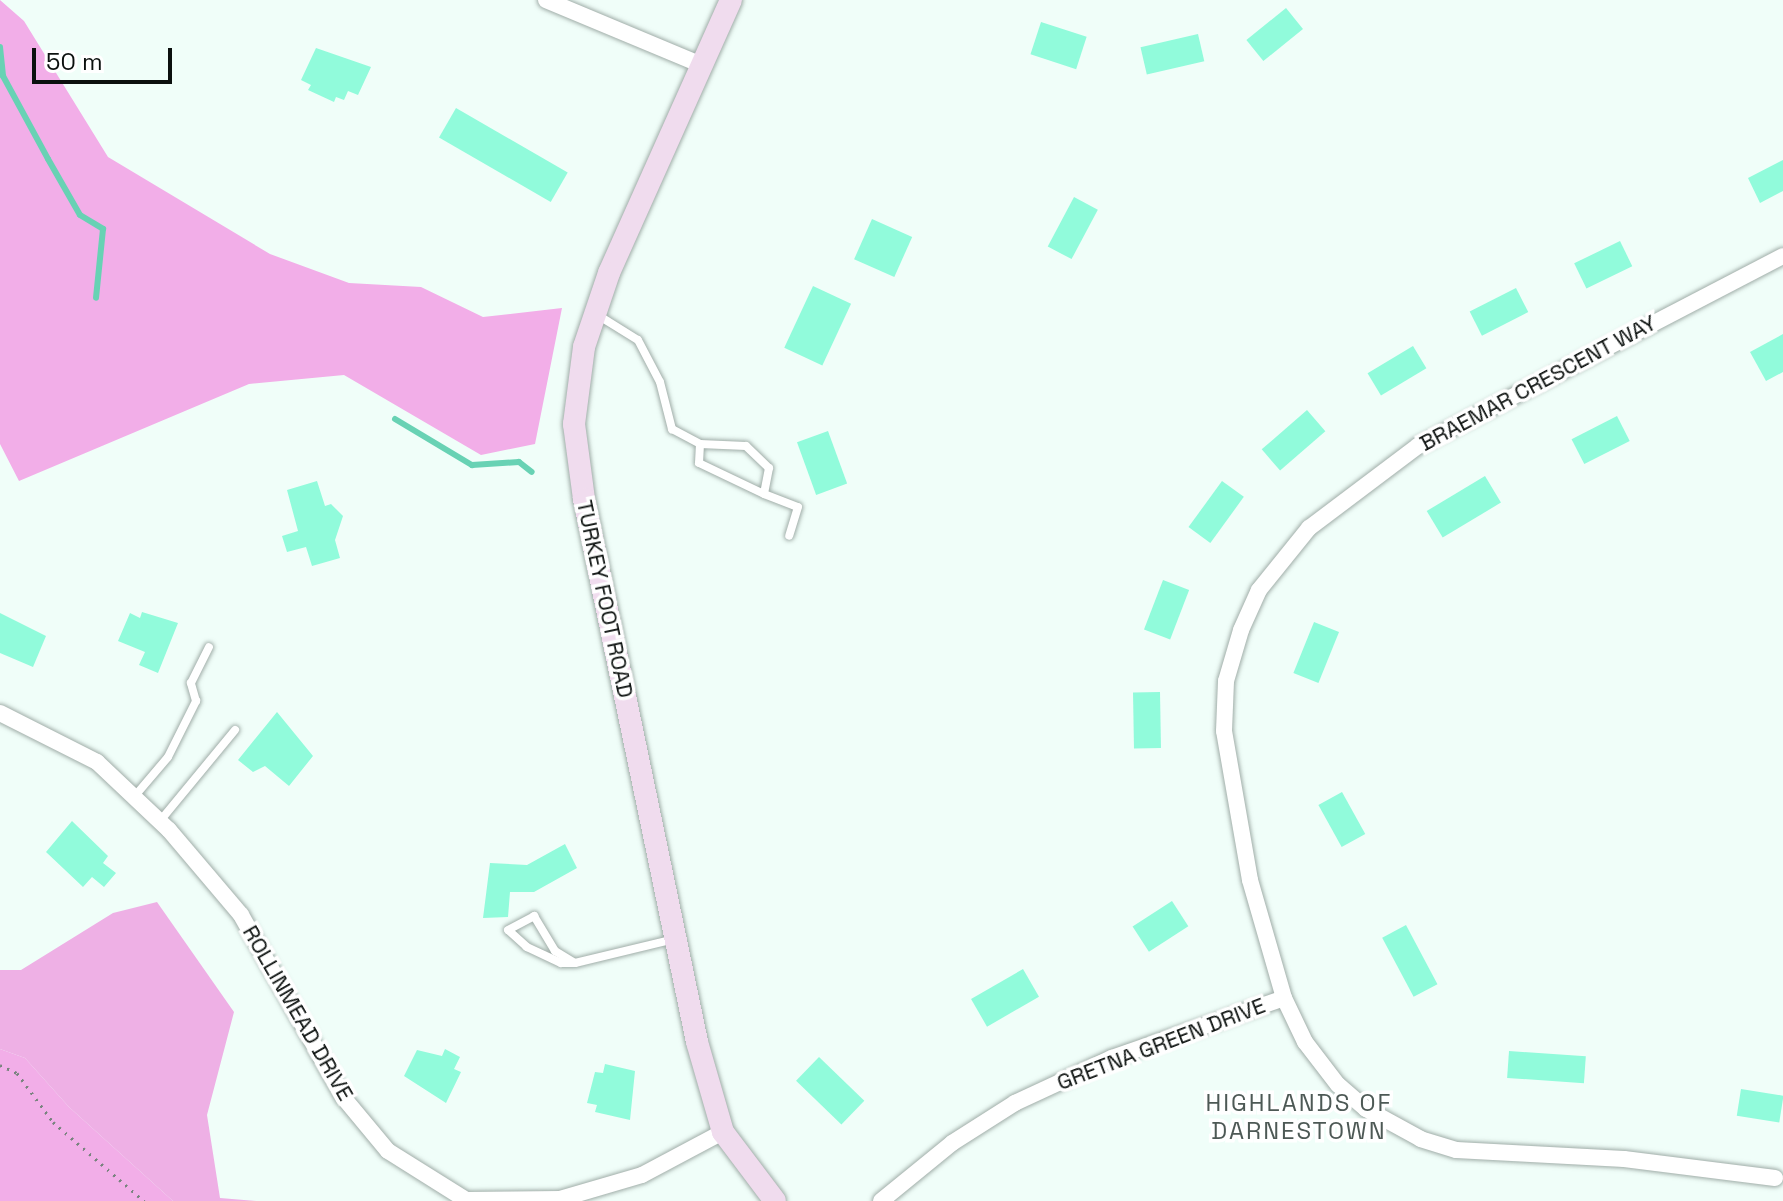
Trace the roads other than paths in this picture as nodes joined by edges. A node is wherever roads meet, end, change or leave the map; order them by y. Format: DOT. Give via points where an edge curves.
graph roads {
  1 [pos="546,0"];
  2 [pos="731,0"];
  3 [pos="704,66"];
  4 [pos="1783,256"];
  5 [pos="595,314"];
  6 [pos="700,444"];
  7 [pos="764,494"];
  8 [pos="789,536"];
  9 [pos="209,647"];
  10 [pos="0,713"];
  11 [pos="235,730"];
  12 [pos="134,797"];
  13 [pos="160,821"];
  14 [pos="675,939"];
  15 [pos="575,963"];
  16 [pos="1284,998"];
  17 [pos="723,1132"];
  18 [pos="1775,1178"];
  19 [pos="775,1201"];
  20 [pos="881,1201"];
  1 -- 3 [label="street"];
  2 -- 3 [label="street, TURKEY FOOT ROAD"];
  3 -- 5 [label="street, TURKEY FOOT ROAD"];
  4 -- 16 [label="street, BRAEMAR CRESCENT WAY" via="1418,446 1309,528 1259,590 1226,681 1224,731 1250,880"];
  5 -- 6 [label="lane" via="638,340 660,382 672,429"];
  5 -- 14 [label="street, TURKEY FOOT ROAD" via="576,385 574,424 584,499"];
  6 -- 7 [label="lane" via="699,463"];
  6 -- 7 [label="lane" via="746,446 769,468"];
  7 -- 8 [label="lane" via="798,507"];
  9 -- 12 [label="lane" via="191,683 196,701 168,757"];
  10 -- 12 [label="street, ROLLINMEAD DRIVE" via="97,762"];
  11 -- 13 [label="lane"];
  12 -- 13 [label="street, ROLLINMEAD DRIVE"];
  13 -- 17 [label="street, ROLLINMEAD DRIVE" via="241,915 343,1097 388,1151 466,1200 560,1199 642,1175"];
  14 -- 15 [label="lane"];
  14 -- 17 [label="street, TURKEY FOOT ROAD"];
  15 -- 15 [label="lane" via="555,951 534,916 508,930 527,947 561,963"];
  16 -- 18 [label="street, BRAEMAR CRESCENT WAY" via="1305,1042 1338,1085 1366,1109 1421,1139 1493,1155 1624,1159"];
  16 -- 20 [label="street, GRETNA GREEN DRIVE" via="1112,1058 1015,1103 952,1143"];
  17 -- 19 [label="street, TURKEY FOOT ROAD"];
}
